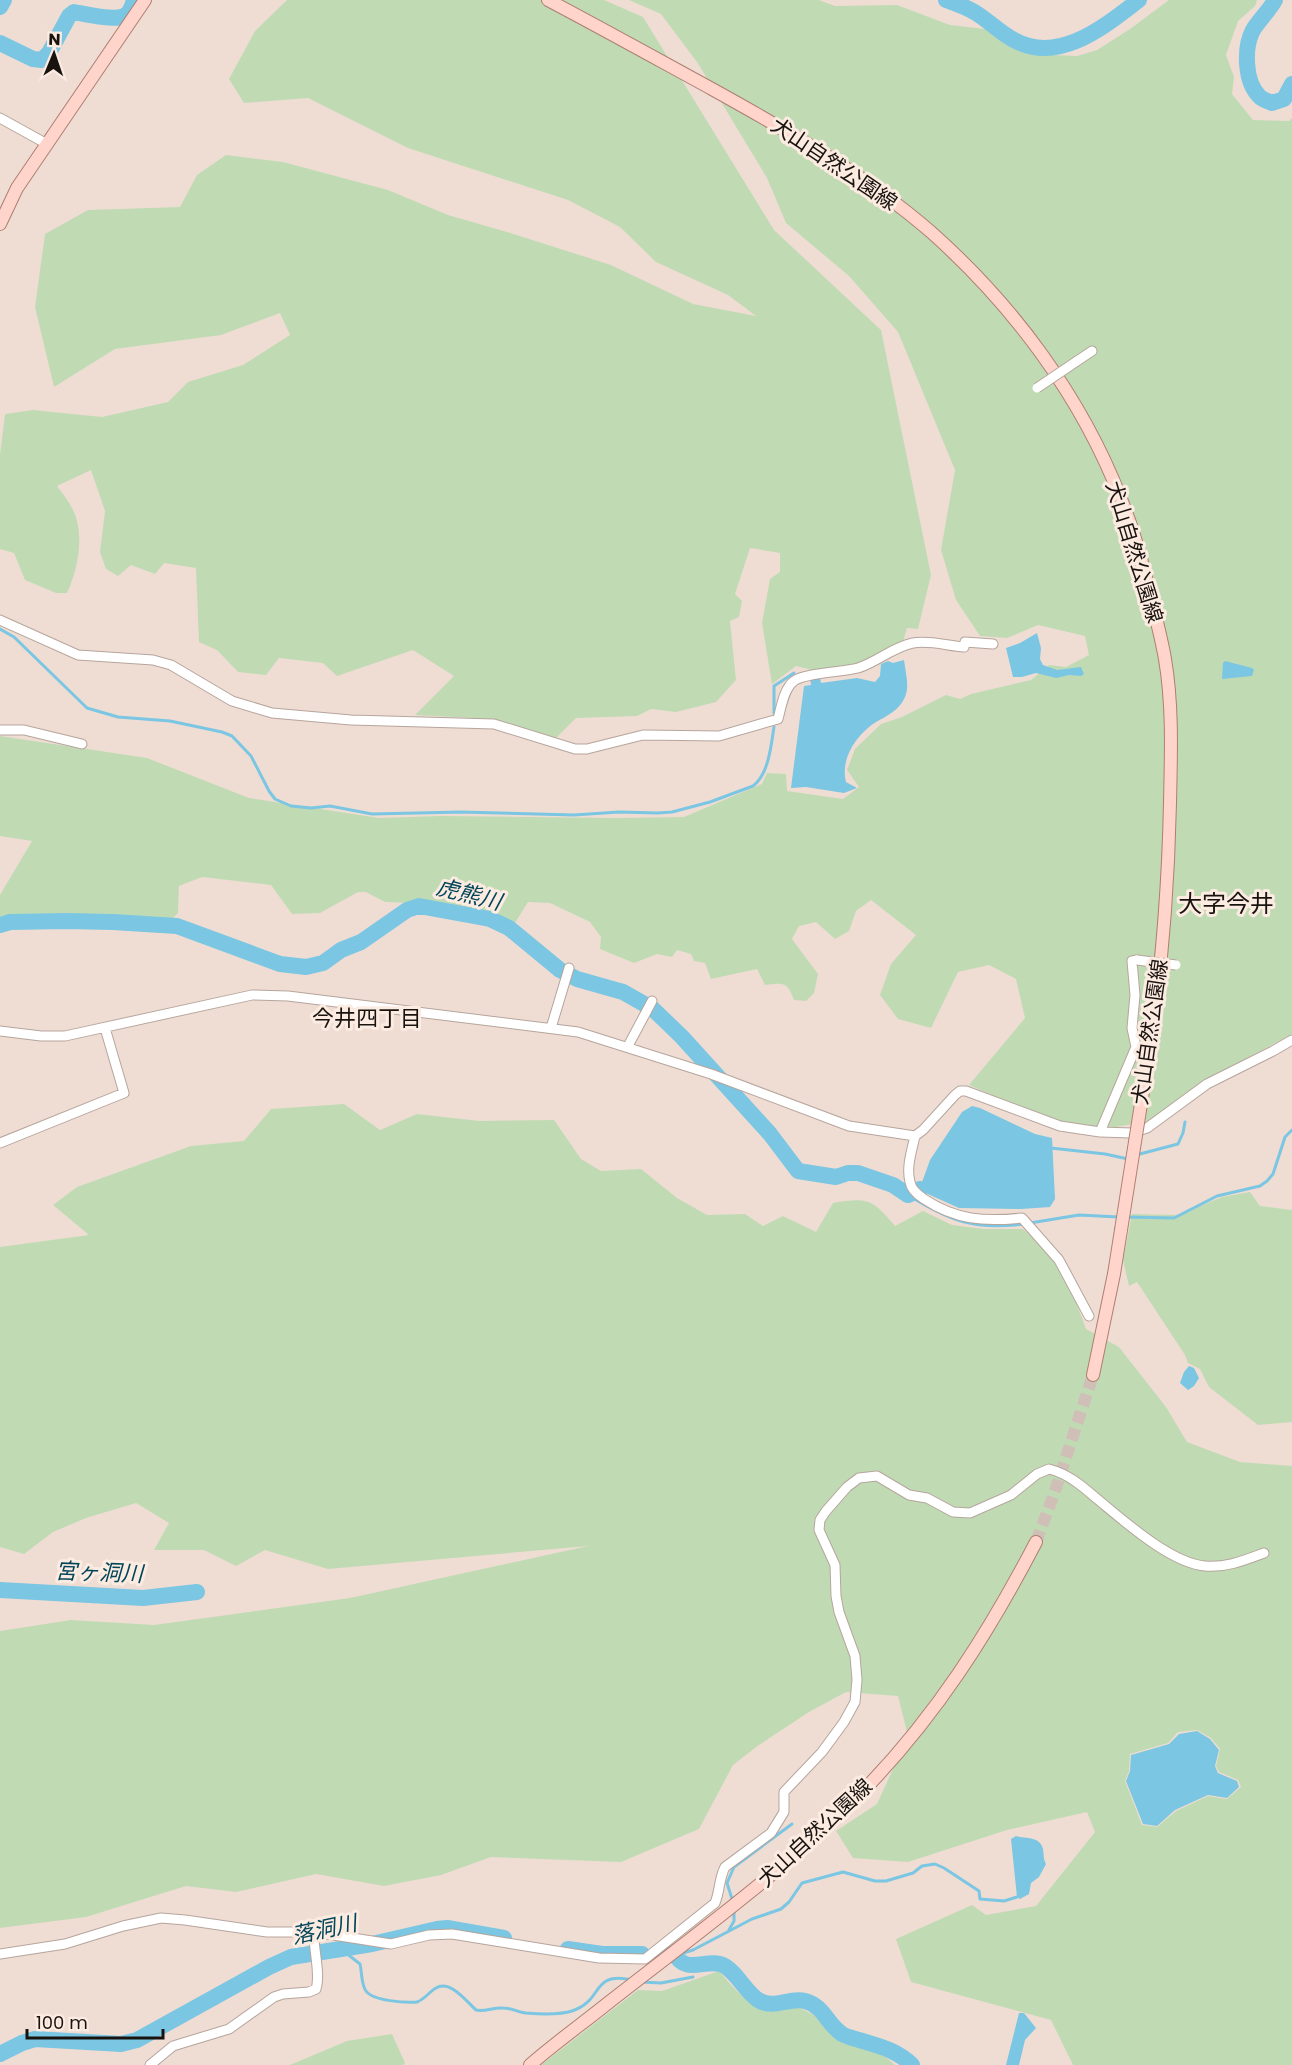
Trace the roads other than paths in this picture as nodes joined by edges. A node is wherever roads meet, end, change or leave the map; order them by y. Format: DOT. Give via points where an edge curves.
graph roads {
  1 [pos="145,0"];
  2 [pos="548,0"];
  3 [pos="0,118"];
  4 [pos="47,144"];
  5 [pos="0,224"];
  6 [pos="1092,351"];
  7 [pos="1037,388"];
  8 [pos="0,620"];
  9 [pos="993,644"];
  10 [pos="0,730"];
  11 [pos="82,744"];
  12 [pos="1176,965"];
  13 [pos="568,968"];
  14 [pos="652,1001"];
  15 [pos="105,1028"];
  16 [pos="551,1028"];
  17 [pos="0,1031"];
  18 [pos="1292,1040"];
  19 [pos="628,1046"];
  20 [pos="1100,1132"];
  21 [pos="915,1136"];
  22 [pos="0,1143"];
  23 [pos="1089,1316"];
  24 [pos="1093,1375"];
  25 [pos="1036,1542"];
  26 [pos="1264,1553"];
  27 [pos="314,1932"];
  28 [pos="0,1954"];
  29 [pos="150,2065"];
  30 [pos="530,2065"];
  1 -- 4 [label="main road"];
  2 -- 24 [label="main road, 犬山自然公園線, bridge" via="780,127 860,178 912,218 971,271 1065,386 1093,435 1122,500 1144,569 1170,696 1169,867 1144,1084 1114,1274"];
  3 -- 4 [label="street"];
  4 -- 5 [label="main road" via="13,195"];
  6 -- 7 [label="street, bridge"];
  8 -- 9 [label="street" via="78,655 153,660 171,665 232,701 272,713 351,720 494,724 575,749 643,735 719,736 778,719 791,682 796,679 860,667 914,643 964,647 965,642"];
  10 -- 11 [label="street" via="24,730"];
  12 -- 20 [label="street, bridge" via="1132,961 1132,1028 1136,1047"];
  13 -- 16 [label="street"];
  14 -- 19 [label="street"];
  15 -- 16 [label="street" via="252,994"];
  15 -- 17 [label="street" via="65,1036"];
  15 -- 22 [label="street" via="124,1093"];
  16 -- 19 [label="street"];
  18 -- 20 [label="street" via="1207,1084 1147,1128 1132,1133"];
  19 -- 21 [label="street" via="849,1126"];
  20 -- 21 [label="street" via="1060,1126 960,1091"];
  21 -- 23 [label="street" via="909,1172 915,1191 948,1212 970,1219 1022,1218 1059,1260"];
  25 -- 30 [label="main road, 犬山自然公園線" via="957,1678 930,1715 862,1791 759,1885"];
  26 -- 27 [label="street" via="1220,1566 1186,1561 1153,1543 1068,1476 1049,1470 1037,1474 1011,1495 970,1513 953,1512 927,1498 909,1495 877,1476 859,1478 826,1511 819,1530 835,1565 839,1612 855,1656 855,1702 822,1752 784,1792 784,1812 771,1833 725,1867 715,1903 645,1959 599,1958 452,1934 391,1944"];
  27 -- 28 [label="street" via="267,1932 161,1918 65,1944"];
  27 -- 29 [label="street" via="319,1982 316,1989 274,1997 229,2029 173,2046"];
}
